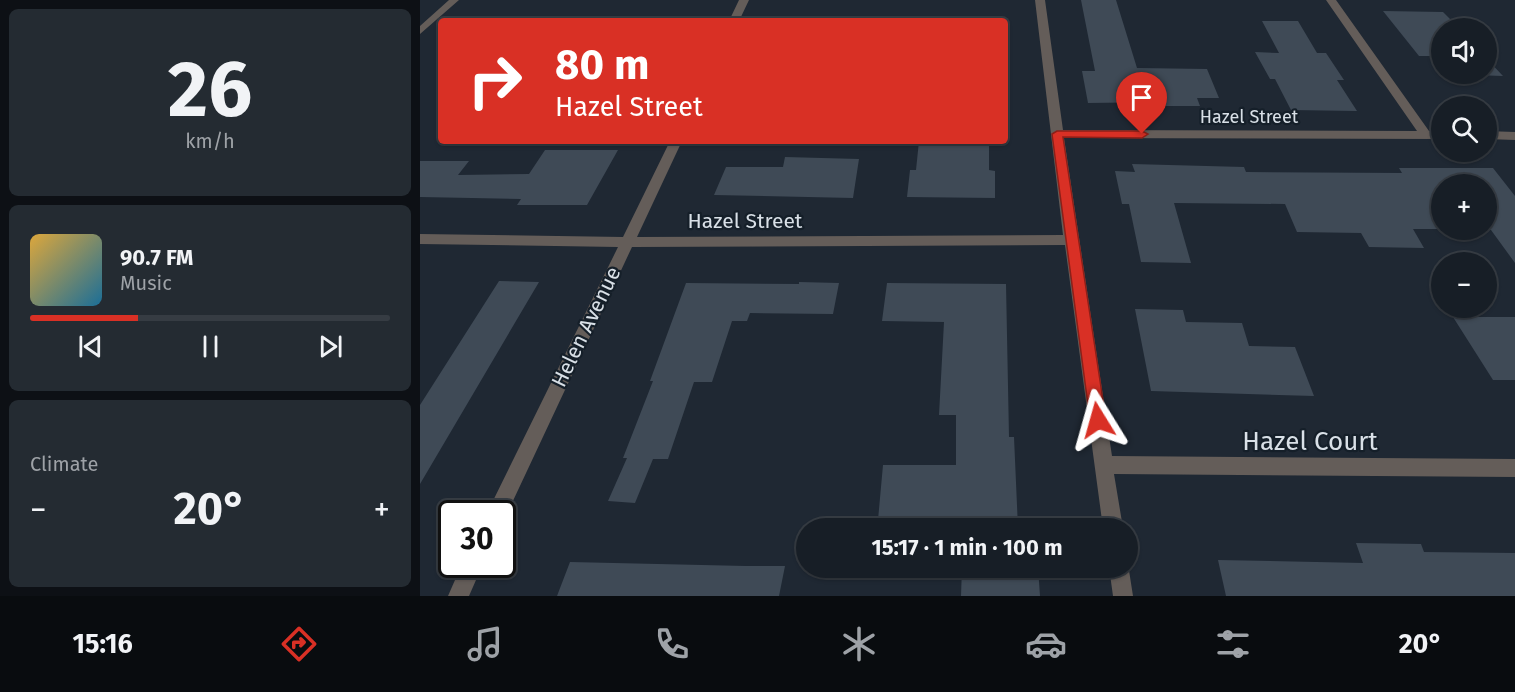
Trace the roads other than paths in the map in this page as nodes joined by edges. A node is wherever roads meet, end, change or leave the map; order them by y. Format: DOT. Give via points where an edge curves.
graph roads {
  1 [pos="454,0"];
  2 [pos="744,0"];
  3 [pos="1040,0"];
  4 [pos="1331,0"];
  5 [pos="735,18"];
  6 [pos="420,32"];
  7 [pos="1057,134"];
  8 [pos="1426,135"];
  9 [pos="1431,135"];
  10 [pos="1497,135"];
  11 [pos="1515,136"];
  12 [pos="675,144"];
  13 [pos="420,239"];
  14 [pos="1071,240"];
  15 [pos="626,242"];
  16 [pos="1105,465"];
  17 [pos="1515,468"];
  18 [pos="503,500"];
  19 [pos="1112,518"];
  20 [pos="466,578"];
  21 [pos="1121,578"];
  22 [pos="458,596"];
  23 [pos="1123,596"];
  1 -- 6 [label="street"];
  2 -- 5 [label="street"];
  3 -- 7 [label="street"];
  4 -- 8 [label="street"];
  7 -- 8 [label="street, Hazel Street"];
  7 -- 14 [label="street"];
  8 -- 9 [label="street, Hazel Street"];
  10 -- 11 [label="street"];
  12 -- 15 [label="street, Helen Avenue"];
  13 -- 15 [label="street, Hazel Street"];
  14 -- 15 [label="street, Hazel Street"];
  14 -- 16 [label="street"];
  15 -- 18 [label="street, Helen Avenue"];
  16 -- 17 [label="street, Hazel Court"];
  16 -- 19 [label="street"];
  20 -- 22 [label="street"];
  21 -- 23 [label="street"];
}
